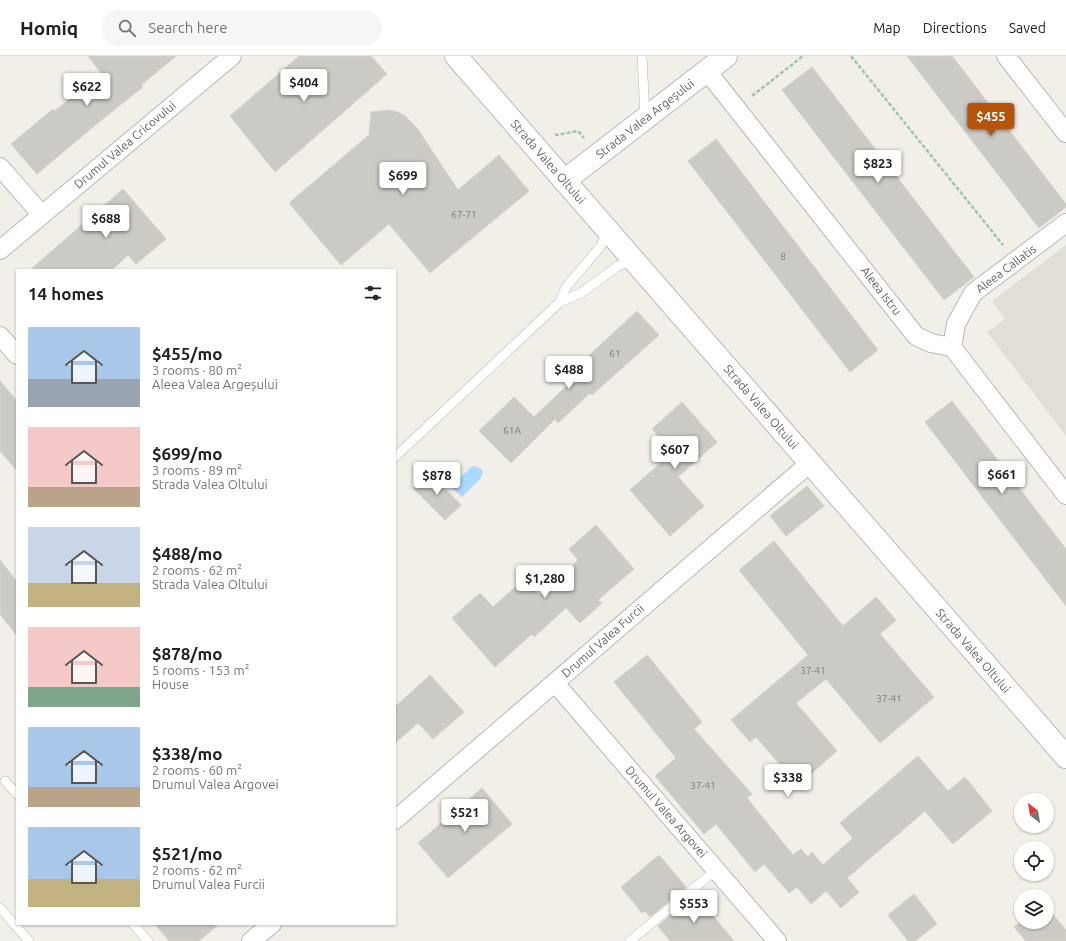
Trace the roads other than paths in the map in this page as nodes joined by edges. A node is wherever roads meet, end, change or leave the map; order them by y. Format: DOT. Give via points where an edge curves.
graph roads {
  1 [pos="232,56"];
  2 [pos="456,56"];
  3 [pos="642,56"];
  4 [pos="726,56"];
  5 [pos="1006,56"];
  6 [pos="707,71"];
  7 [pos="645,118"];
  8 [pos="1066,133"];
  9 [pos="0,167"];
  10 [pos="564,181"];
  11 [pos="42,215"];
  12 [pos="1066,223"];
  13 [pos="608,231"];
  14 [pos="0,250"];
  15 [pos="633,260"];
  16 [pos="560,302"];
  17 [pos="0,336"];
  18 [pos="952,347"];
  19 [pos="16,354"];
  20 [pos="396,457"];
  21 [pos="810,463"];
  22 [pos="1066,495"];
  23 [pos="554,683"];
  24 [pos="1066,757"];
  25 [pos="5,781"];
  26 [pos="16,793"];
  27 [pos="396,819"];
  28 [pos="716,870"];
  29 [pos="0,908"];
  30 [pos="134,925"];
  31 [pos="271,925"];
  32 [pos="29,941"];
  33 [pos="148,941"];
  34 [pos="251,941"];
  35 [pos="630,941"];
  36 [pos="777,941"];
  1 -- 11 [label="street, Drumul Valea Cricovului"];
  2 -- 10 [label="main road, Strada Valea Oltului"];
  3 -- 7 [label="lane"];
  4 -- 6 [label="main road, Strada Valea Argeșului"];
  5 -- 8 [label="street"];
  6 -- 7 [label="main road, Strada Valea Argeșului"];
  6 -- 18 [label="street, Aleea Istru" via="916,336 930,343"];
  7 -- 10 [label="main road, Strada Valea Argeșului"];
  9 -- 11 [label="street"];
  10 -- 13 [label="main road, Strada Valea Oltului"];
  11 -- 14 [label="street, Drumul Valea Cricovului"];
  12 -- 18 [label="street, Aleea Callatis" via="973,293 956,324"];
  13 -- 15 [label="main road, Strada Valea Oltului"];
  13 -- 16 [label="lane" via="600,246 566,287"];
  15 -- 16 [label="lane" via="618,266 581,292"];
  15 -- 21 [label="main road, Strada Valea Oltului"];
  16 -- 20 [label="lane"];
  17 -- 19 [label="street"];
  18 -- 22 [label="street"];
  21 -- 23 [label="street, Drumul Valea Furcii"];
  21 -- 24 [label="main road, Strada Valea Oltului"];
  23 -- 27 [label="street, Drumul Valea Furcii"];
  23 -- 28 [label="street, Drumul Valea Argovei"];
  25 -- 26 [label="lane"];
  28 -- 35 [label="lane"];
  28 -- 36 [label="street, Drumul Valea Argovei"];
  29 -- 32 [label="lane"];
  30 -- 33 [label="lane"];
  31 -- 34 [label="street"];
}
